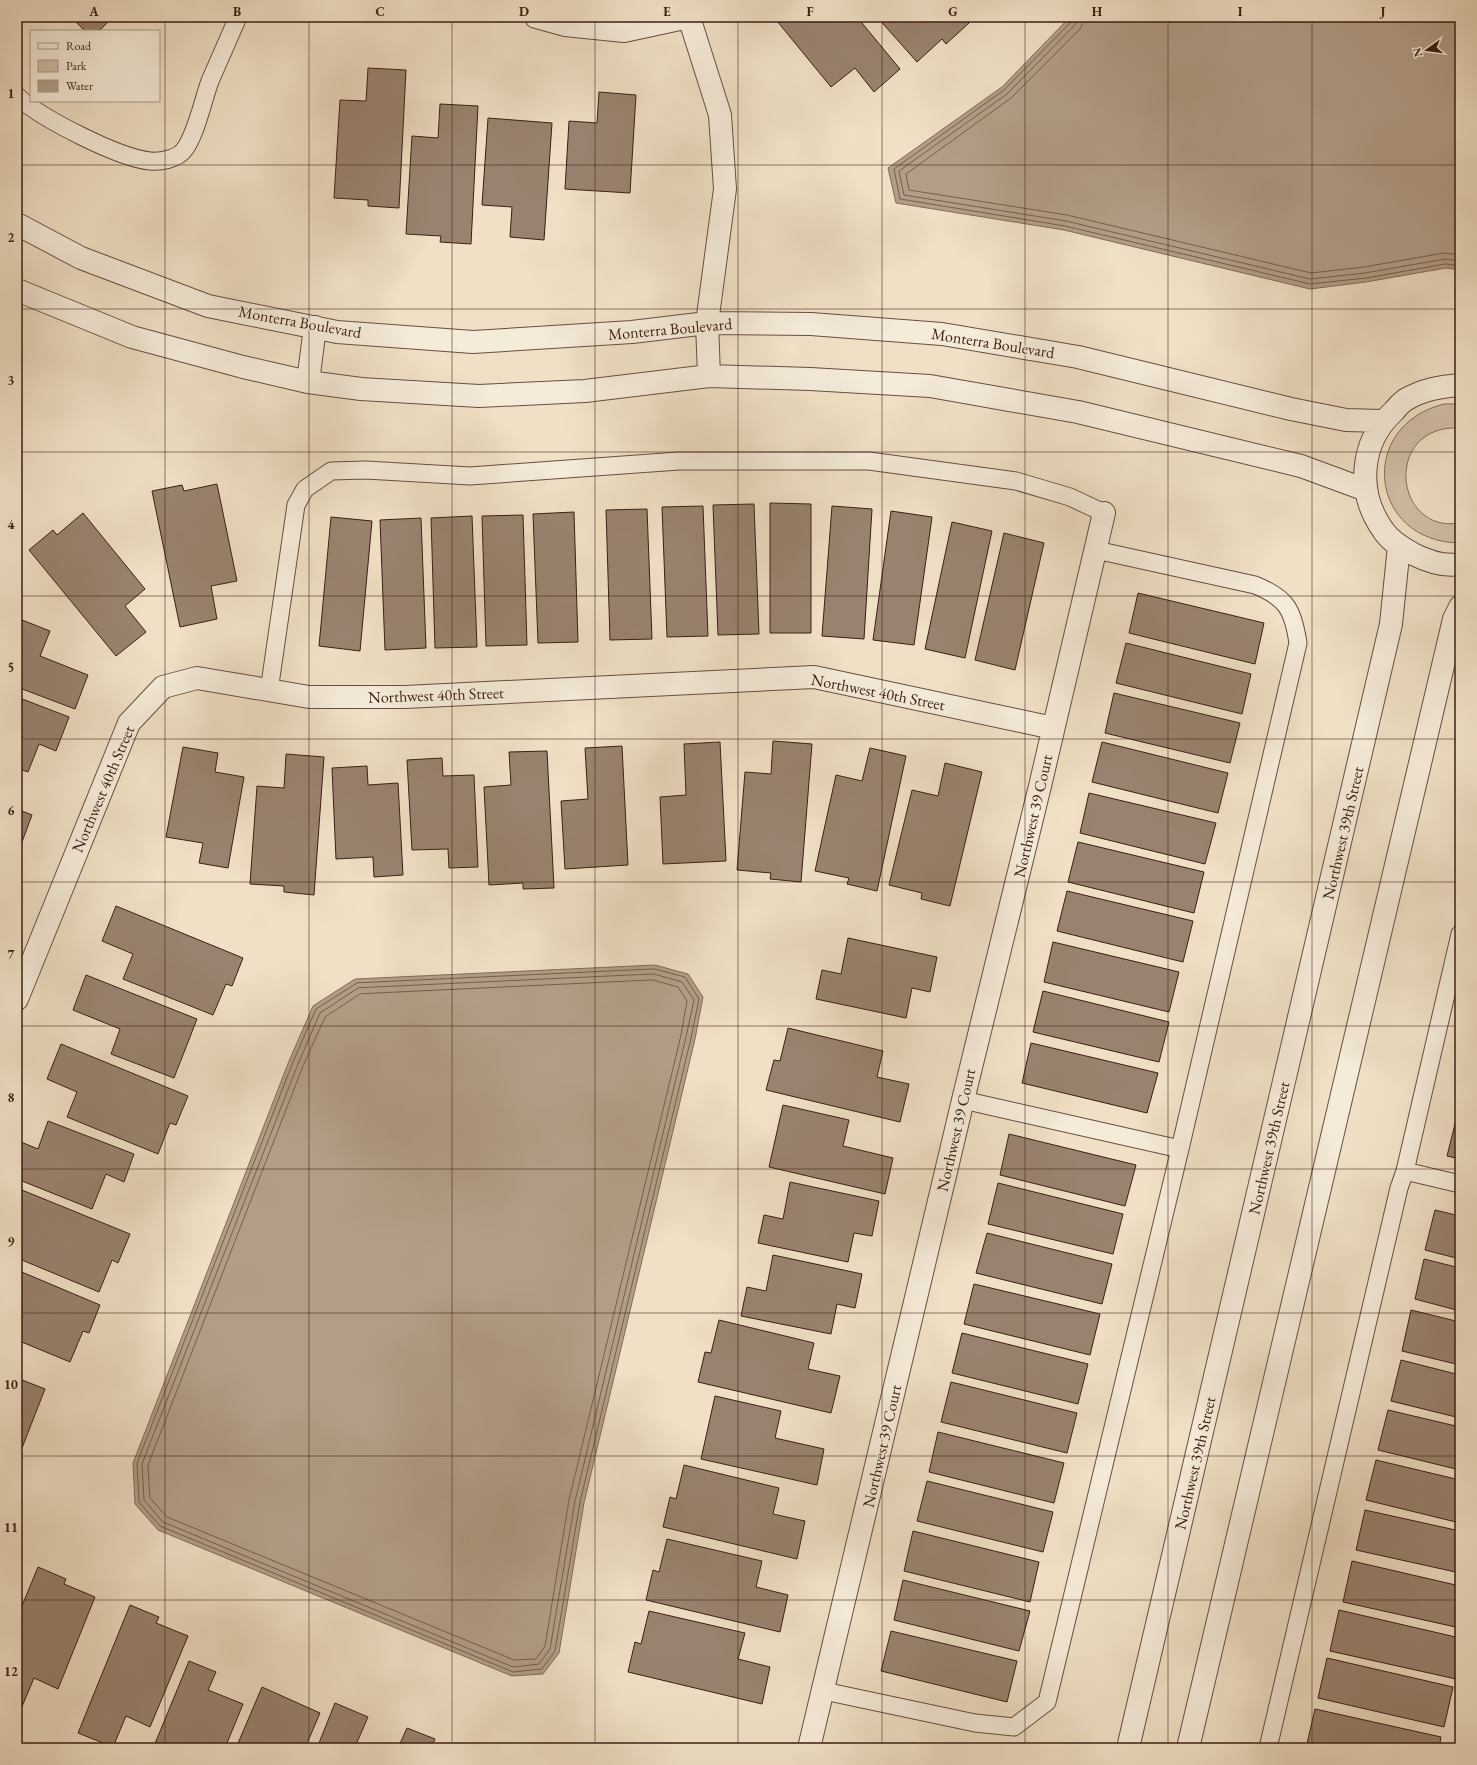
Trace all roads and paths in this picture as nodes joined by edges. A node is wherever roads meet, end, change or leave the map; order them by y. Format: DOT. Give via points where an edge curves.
graph roads {
  1 [pos="238,17"];
  2 [pos="536,17"];
  3 [pos="689,17"];
  4 [pos="17,96"];
  5 [pos="17,224"];
  6 [pos="17,290"];
  7 [pos="707,323"];
  8 [pos="315,327"];
  9 [pos="709,376"];
  10 [pos="308,382"];
  11 [pos="1460,385"];
  12 [pos="1382,421"];
  13 [pos="1366,490"];
  14 [pos="1104,513"];
  15 [pos="1399,546"];
  16 [pos="1096,550"];
  17 [pos="1460,564"];
  18 [pos="1460,607"];
  19 [pos="269,691"];
  20 [pos="1053,728"];
  21 [pos="1460,934"];
  22 [pos="17,998"];
  23 [pos="963,1100"];
  24 [pos="1180,1149"];
  25 [pos="1404,1171"];
  26 [pos="1460,1184"];
  27 [pos="824,1690"];
  28 [pos="810,1748"];
  29 [pos="1128,1748"];
  30 [pos="1188,1748"];
  31 [pos="1268,1748"];
  1 -- 4 [label="lane" via="210,82 194,130 184,150 168,160 150,161 126,155 79,135 26,105"];
  2 -- 3 [label="street" via="565,26 624,30"];
  3 -- 7 [label="street" via="720,115 725,189"];
  5 -- 8 [label="street, Monterra Boulevard" via="81,258 208,306"];
  6 -- 10 [label="street" via="132,337"];
  7 -- 8 [label="street, Monterra Boulevard" via="632,332 473,342 337,332"];
  7 -- 9 [label="street"];
  7 -- 12 [label="street, Monterra Boulevard" via="811,324 942,334 1078,357 1291,409 1339,418"];
  8 -- 10 [label="street"];
  9 -- 10 [label="street" via="585,391 479,396 361,390"];
  9 -- 13 [label="street" via="810,379 937,388 1085,414 1301,466"];
  11 -- 12 [label="street" via="1432,388 1404,401"];
  12 -- 13 [label="street" via="1371,442 1365,466"];
  13 -- 15 [label="street" via="1372,511 1383,530"];
  14 -- 16 [label="street, Northwest 39 Court"];
  14 -- 19 [label="lane" via="1070,497 1016,481 869,460 679,460 470,476 366,470 331,471 305,489 296,505"];
  15 -- 17 [label="street" via="1425,560"];
  15 -- 29 [label="street, Northwest 39th Street" via="1391,624"];
  16 -- 20 [label="street, Northwest 39 Court"];
  16 -- 24 [label="lane" via="1256,584 1272,592 1287,606 1294,621 1298,643"];
  18 -- 30 [label="street" via="1454,619"];
  19 -- 20 [label="street, Northwest 40th Street" via="309,698 405,697 814,677"];
  19 -- 22 [label="street, Northwest 40th Street" via="197,678 163,687 129,723"];
  20 -- 23 [label="street, Northwest 39 Court"];
  21 -- 25 [label="lane"];
  23 -- 24 [label="lane"];
  23 -- 27 [label="street, Northwest 39 Court"];
  24 -- 27 [label="lane" via="1047,1702 1014,1727 975,1722"];
  25 -- 26 [label="lane"];
  25 -- 31 [label="lane"];
  27 -- 28 [label="street, Northwest 39 Court"];
}
